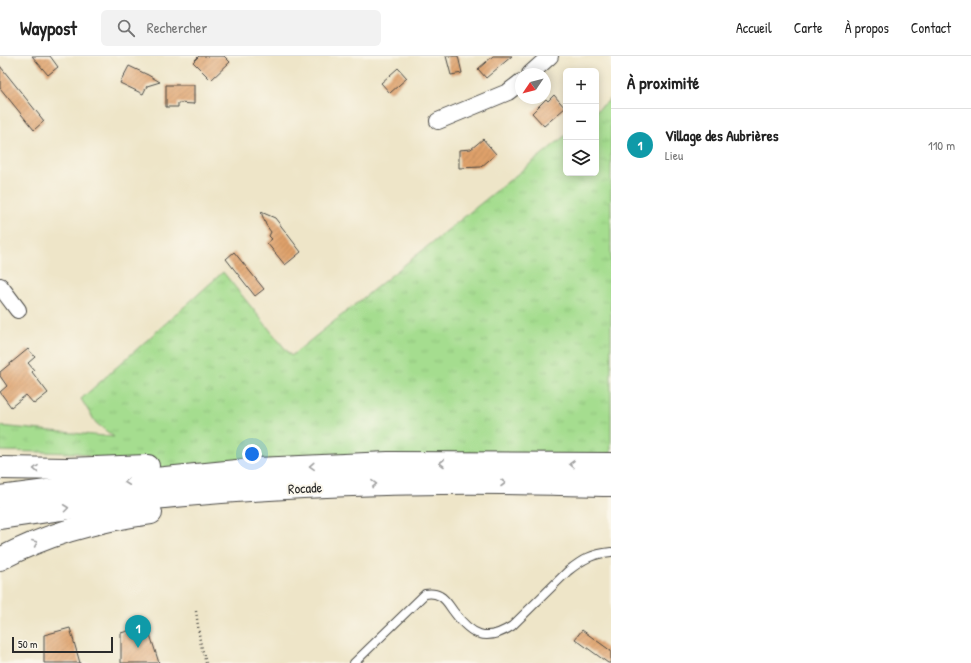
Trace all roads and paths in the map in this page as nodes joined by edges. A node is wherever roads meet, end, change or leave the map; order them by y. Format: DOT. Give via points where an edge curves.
graph roads {
  1 [pos="550,56"];
  2 [pos="537,68"];
  3 [pos="515,87"];
  4 [pos="438,121"];
  5 [pos="0,286"];
  6 [pos="18,310"];
  7 [pos="611,464"];
  8 [pos="0,468"];
  9 [pos="257,469"];
  10 [pos="611,485"];
  11 [pos="277,489"];
  12 [pos="0,497"];
  13 [pos="0,518"];
  14 [pos="611,552"];
  15 [pos="0,559"];
  16 [pos="196,612"];
  17 [pos="206,663"];
  18 [pos="354,663"];
  1 -- 2 [label="street"];
  3 -- 4 [label="street" via="508,92"];
  5 -- 6 [label="street"];
  7 -- 9 [label="highway, one-way" via="395,463"];
  9 -- 8 [label="highway, one-way" via="218,463 67,469"];
  9 -- 12 [label="highway, one-way"];
  11 -- 10 [label="highway, Rocade, one-way" via="442,482"];
  13 -- 11 [label="highway, Rocade, one-way" via="97,504"];
  15 -- 11 [label="highway, one-way" via="86,525 135,515 213,505"];
  14 -- 18 [label="lane" via="589,556 578,563 512,626 494,636 474,632 463,624 439,595 425,594"];
  16 -- 17 [label="path"];
}
